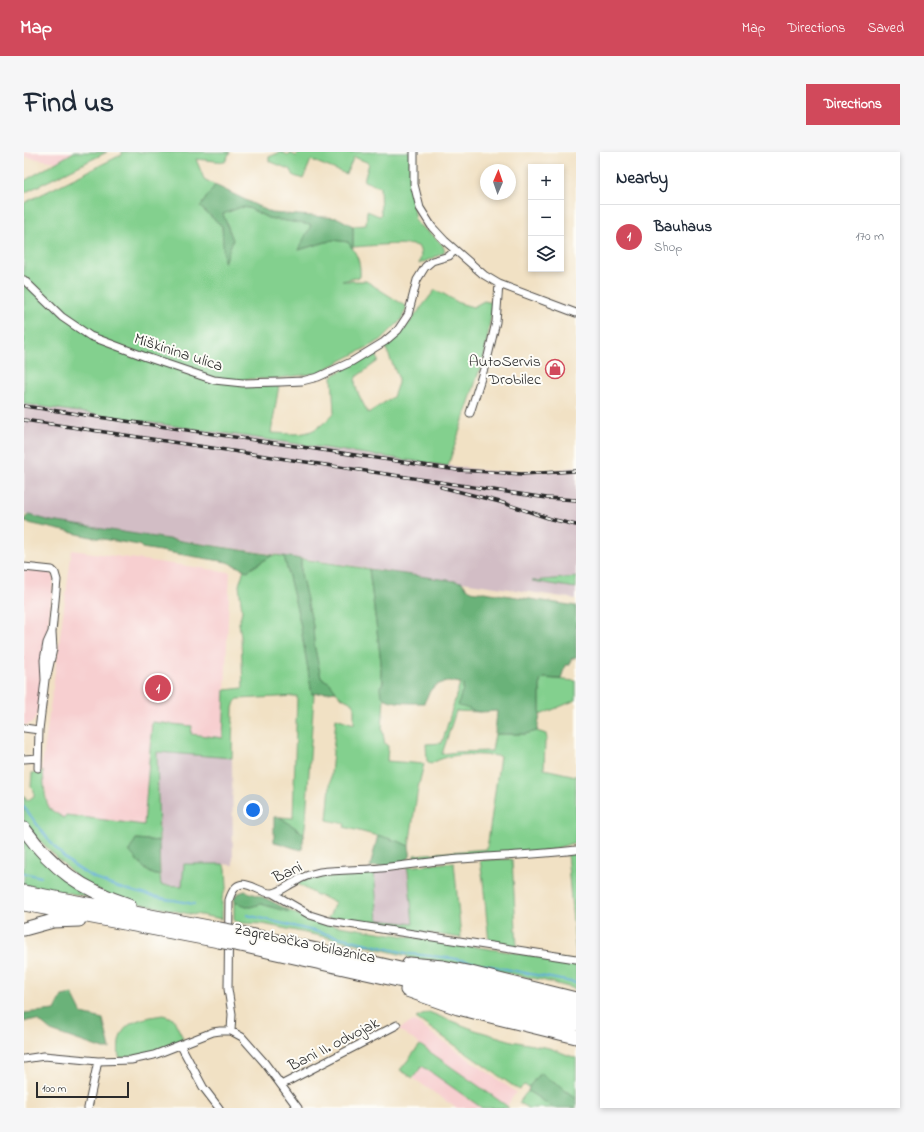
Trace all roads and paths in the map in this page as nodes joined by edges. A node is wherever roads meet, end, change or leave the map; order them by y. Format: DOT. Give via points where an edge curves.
graph roads {
  1 [pos="414,152"];
  2 [pos="455,250"];
  3 [pos="24,280"];
  4 [pos="499,284"];
  5 [pos="576,313"];
  6 [pos="470,413"];
  7 [pos="24,567"];
  8 [pos="24,728"];
  9 [pos="39,730"];
  10 [pos="38,758"];
  11 [pos="24,759"];
  12 [pos="38,768"];
  13 [pos="24,829"];
  14 [pos="576,850"];
  15 [pos="24,892"];
  16 [pos="272,893"];
  17 [pos="24,904"];
  18 [pos="182,922"];
  19 [pos="153,928"];
  20 [pos="24,929"];
  21 [pos="219,935"];
  22 [pos="241,939"];
  23 [pos="328,952"];
  24 [pos="576,959"];
  25 [pos="340,967"];
  26 [pos="537,989"];
  27 [pos="576,994"];
  28 [pos="576,999"];
  29 [pos="576,1012"];
  30 [pos="519,1023"];
  31 [pos="576,1024"];
  32 [pos="397,1025"];
  33 [pos="231,1031"];
  34 [pos="576,1037"];
  35 [pos="576,1042"];
  36 [pos="181,1046"];
  37 [pos="24,1059"];
  38 [pos="98,1062"];
  39 [pos="281,1085"];
  40 [pos="88,1108"];
  41 [pos="219,1108"];
  42 [pos="298,1108"];
  1 -- 2 [label="street" via="414,184 420,208 432,227"];
  2 -- 3 [label="street, Miškinina ulica" via="449,256 432,261 425,267 417,280 408,315 398,330 384,342 318,378 302,381 243,383 214,380 146,357 90,336 62,317"];
  2 -- 4 [label="street" via="484,275"];
  4 -- 5 [label="street"];
  4 -- 6 [label="street" via="493,336"];
  7 -- 9 [label="street" via="49,569 57,576 52,632 48,639 44,665 45,680"];
  8 -- 9 [label="street"];
  9 -- 10 [label="street"];
  10 -- 11 [label="street"];
  10 -- 12 [label="street"];
  13 -- 18 [label="highway" via="52,862 72,879 125,904 164,912"];
  14 -- 16 [label="street, Bani" via="321,872"];
  15 -- 18 [label="highway, Zagrebačka obilaznica"];
  16 -- 24 [label="street" via="310,914 329,921"];
  16 -- 33 [label="street, Bani" via="252,885 241,885 231,892 228,989 232,1014"];
  17 -- 19 [label="highway, Zagrebačka obilaznica"];
  18 -- 21 [label="highway, Zagrebačka obilaznica"];
  19 -- 20 [label="highway" via="64,920"];
  19 -- 21 [label="highway, Zagrebačka obilaznica"];
  21 -- 22 [label="highway, Zagrebačka obilaznica, bridge"];
  22 -- 23 [label="highway, Zagrebačka obilaznica"];
  22 -- 25 [label="highway, Zagrebačka obilaznica"];
  23 -- 26 [label="highway" via="360,953 414,965 451,968"];
  23 -- 29 [label="highway, Zagrebačka obilaznica"];
  25 -- 30 [label="highway" via="358,978"];
  25 -- 31 [label="highway, Zagrebačka obilaznica"];
  26 -- 27 [label="highway"];
  26 -- 28 [label="highway"];
  30 -- 34 [label="highway"];
  30 -- 35 [label="highway" via="527,1029"];
  32 -- 39 [label="street, Bani II. odvojak"];
  33 -- 36 [label="street" via="213,1032"];
  33 -- 39 [label="street" via="242,1037"];
  36 -- 38 [label="street" via="132,1060"];
  36 -- 41 [label="street" via="203,1087"];
  37 -- 38 [label="street" via="44,1056"];
  38 -- 40 [label="street"];
  39 -- 42 [label="street"];
}
